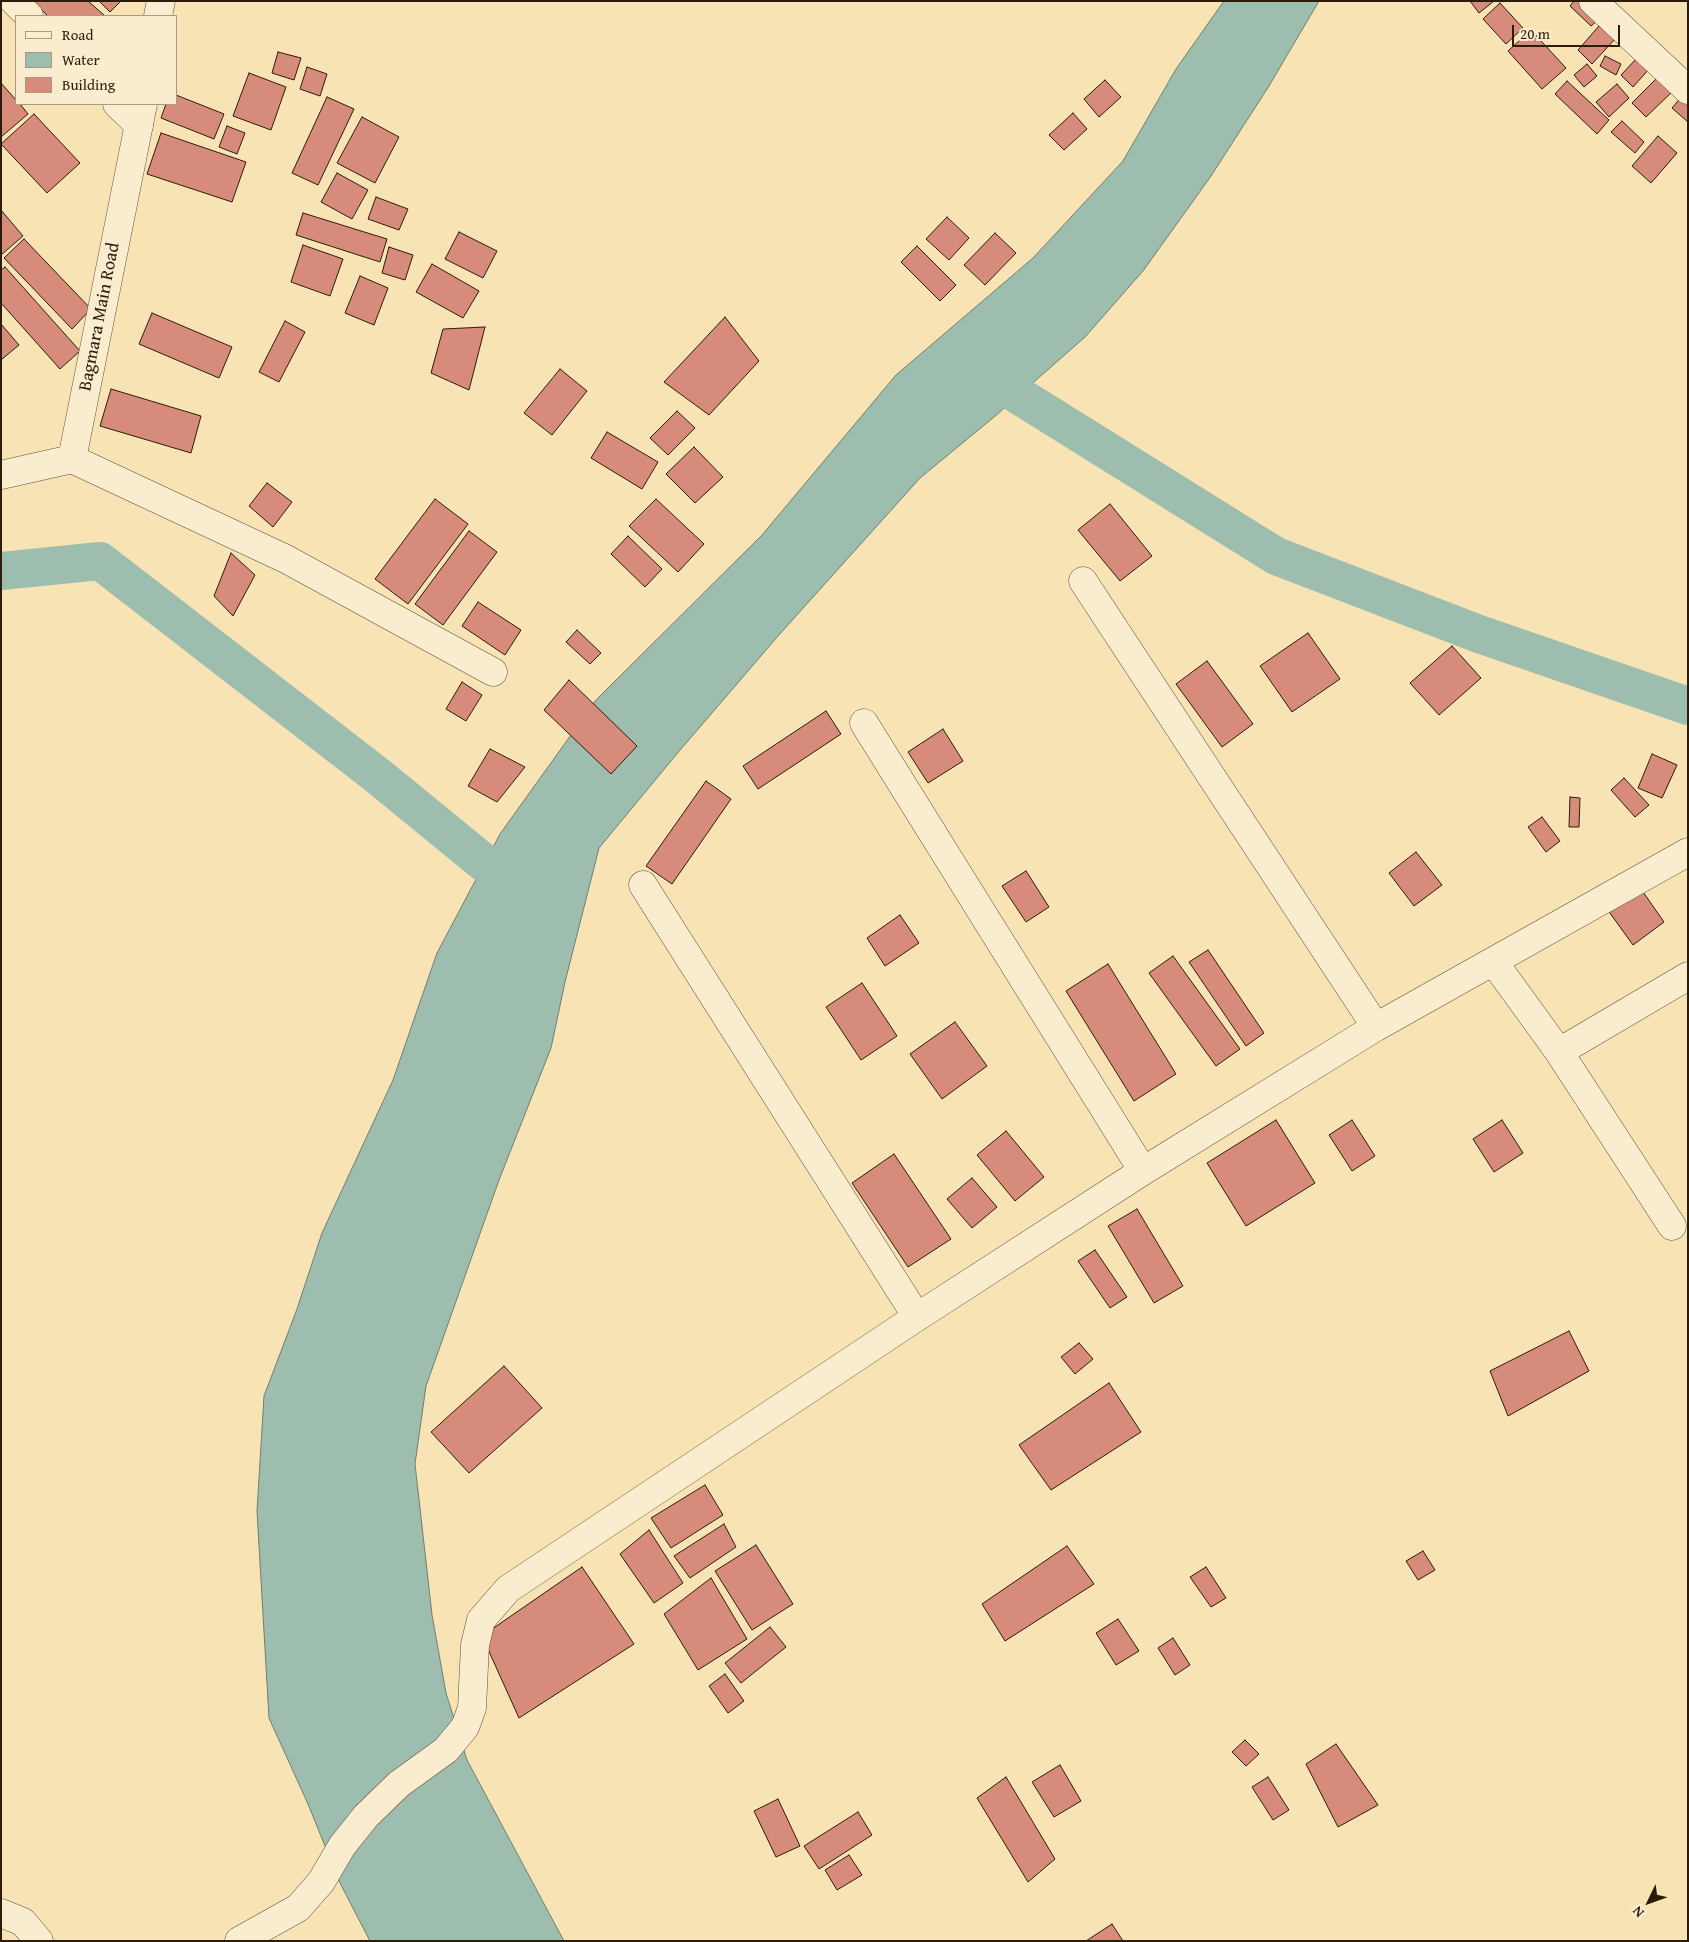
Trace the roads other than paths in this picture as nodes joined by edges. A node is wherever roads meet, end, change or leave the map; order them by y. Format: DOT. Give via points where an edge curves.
graph roads {
  1 [pos="14,1"];
  2 [pos="161,1"];
  3 [pos="1593,1"];
  4 [pos="28,15"];
  5 [pos="158,15"];
  6 [pos="1688,90"];
  7 [pos="119,105"];
  8 [pos="141,115"];
  9 [pos="72,459"];
  10 [pos="1,475"];
  11 [pos="1084,581"];
  12 [pos="493,672"];
  13 [pos="864,723"];
  14 [pos="1688,852"];
  15 [pos="643,885"];
  16 [pos="1493,961"];
  17 [pos="1688,976"];
  18 [pos="1376,1027"];
  19 [pos="1560,1052"];
  20 [pos="1143,1171"];
  21 [pos="1672,1226"];
  22 [pos="917,1317"];
  23 [pos="1,1913"];
  24 [pos="39,1941"];
  25 [pos="239,1941"];
  1 -- 4 [label="street"];
  2 -- 5 [label="street"];
  3 -- 6 [label="street"];
  7 -- 8 [label="street"];
  8 -- 9 [label="street, Bagmara Main Road"];
  9 -- 10 [label="street"];
  9 -- 12 [label="street" via="286,559"];
  11 -- 18 [label="street"];
  13 -- 20 [label="street"];
  14 -- 16 [label="street"];
  15 -- 22 [label="street"];
  16 -- 18 [label="street"];
  16 -- 19 [label="street"];
  17 -- 19 [label="street"];
  18 -- 20 [label="street"];
  19 -- 21 [label="street"];
  20 -- 22 [label="street"];
  22 -- 25 [label="street" via="508,1589 481,1620 475,1645 472,1708 465,1727 446,1750 399,1784 366,1816 342,1846 321,1882 298,1908"];
  23 -- 24 [label="street" via="23,1922"];
}
